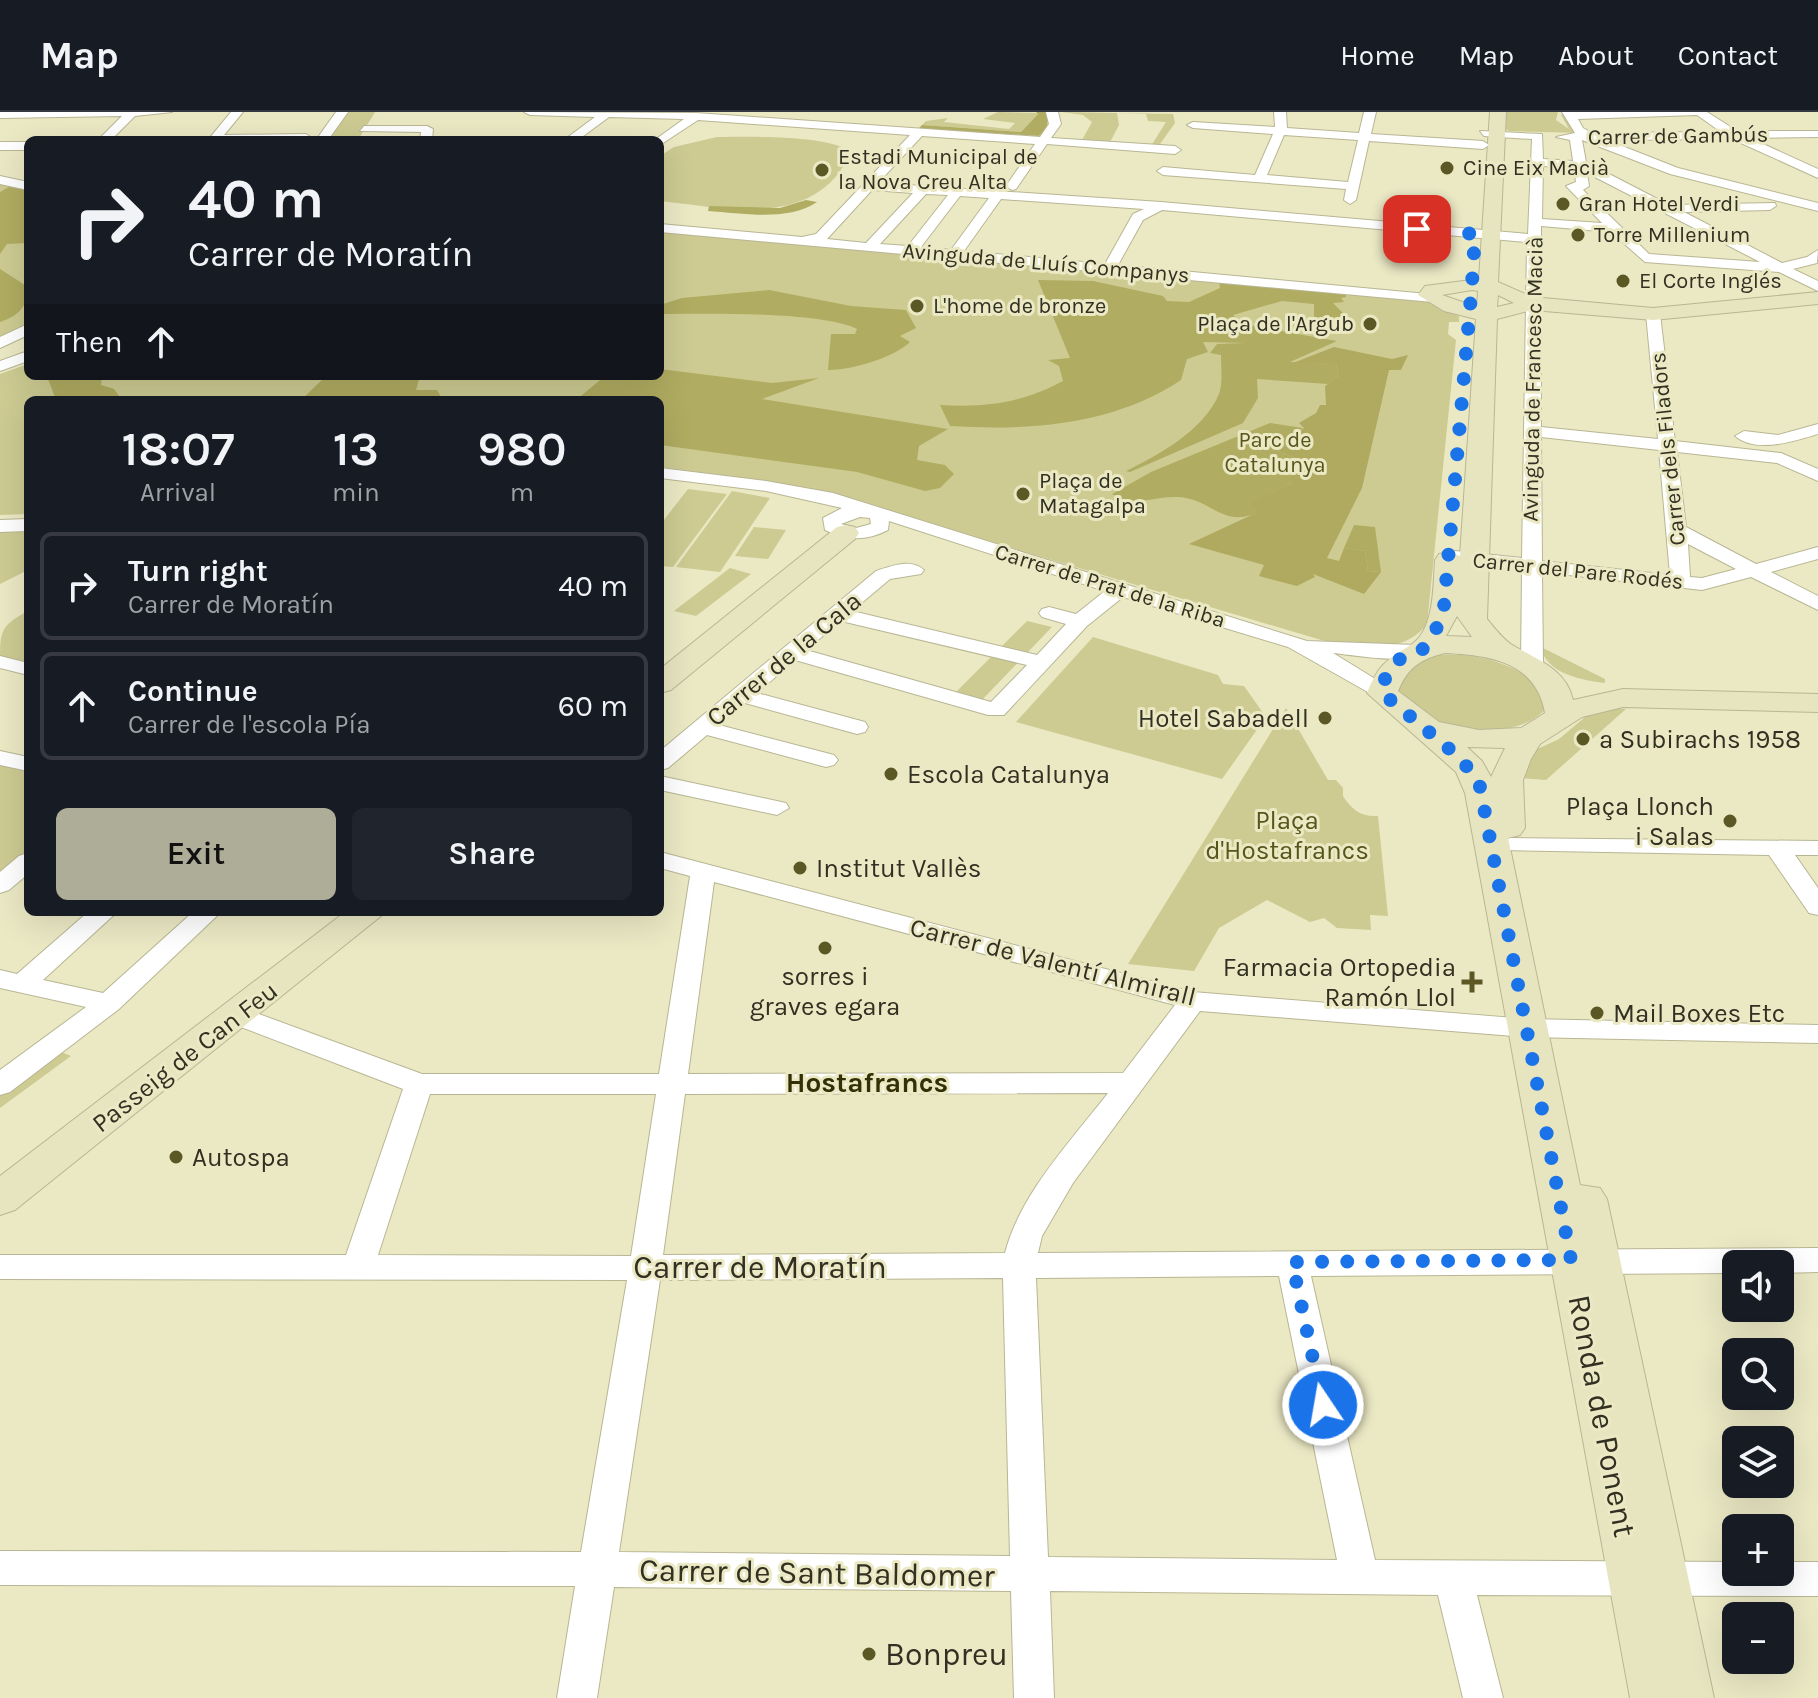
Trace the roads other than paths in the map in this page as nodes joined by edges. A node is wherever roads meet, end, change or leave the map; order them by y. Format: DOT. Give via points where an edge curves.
graph roads {
  1 [pos="166,112"];
  2 [pos="237,112"];
  3 [pos="342,112"];
  4 [pos="530,112"];
  5 [pos="1052,112"];
  6 [pos="1280,112"];
  7 [pos="1370,112"];
  8 [pos="1487,112"];
  9 [pos="1498,112"];
  10 [pos="1700,112"];
  11 [pos="24,113"];
  12 [pos="132,113"];
  13 [pos="606,114"];
  14 [pos="699,114"];
  15 [pos="1569,114"];
  16 [pos="0,115"];
  17 [pos="373,115"];
  18 [pos="725,119"];
  19 [pos="1191,119"];
  20 [pos="315,124"];
  21 [pos="682,124"];
  22 [pos="227,126"];
  23 [pos="1280,131"];
  24 [pos="919,132"];
  25 [pos="0,134"];
  26 [pos="361,134"];
  27 [pos="1818,134"];
  28 [pos="108,136"];
  29 [pos="218,136"];
  30 [pos="325,136"];
  31 [pos="427,136"];
  32 [pos="576,136"];
  33 [pos="1538,136"];
  34 [pos="1736,136"];
  35 [pos="1364,137"];
  36 [pos="1488,137"];
  37 [pos="664,138"];
  38 [pos="1576,138"];
  39 [pos="1594,139"];
  40 [pos="1047,141"];
  41 [pos="0,146"];
  42 [pos="24,146"];
  43 [pos="1175,150"];
  44 [pos="1538,162"];
  45 [pos="1582,165"];
  46 [pos="1818,174"];
  47 [pos="879,177"];
  48 [pos="910,178"];
  49 [pos="1259,179"];
  50 [pos="0,180"];
  51 [pos="24,185"];
  52 [pos="1818,185"];
  53 [pos="1012,186"];
  54 [pos="1353,186"];
  55 [pos="899,189"];
  56 [pos="922,190"];
  57 [pos="1751,192"];
  58 [pos="956,193"];
  59 [pos="1161,194"];
  60 [pos="997,196"];
  61 [pos="1136,202"];
  62 [pos="1812,206"];
  63 [pos="1665,209"];
  64 [pos="1347,212"];
  65 [pos="1397,222"];
  66 [pos="664,224"];
  67 [pos="664,225"];
  68 [pos="1483,228"];
  69 [pos="1615,228"];
  70 [pos="1535,229"];
  71 [pos="820,238"];
  72 [pos="794,241"];
  73 [pos="873,243"];
  74 [pos="914,247"];
  75 [pos="958,250"];
  76 [pos="1818,254"];
  77 [pos="1110,266"];
  78 [pos="1779,268"];
  79 [pos="1479,282"];
  80 [pos="1818,287"];
  81 [pos="1431,294"];
  82 [pos="1818,298"];
  83 [pos="1530,303"];
  84 [pos="1653,314"];
  85 [pos="1477,315"];
  86 [pos="24,331"];
  87 [pos="0,343"];
  88 [pos="24,357"];
  89 [pos="0,366"];
  90 [pos="1818,429"];
  91 [pos="1532,431"];
  92 [pos="1666,437"];
  93 [pos="1779,449"];
  94 [pos="664,474"];
  95 [pos="1818,476"];
  96 [pos="797,493"];
  97 [pos="858,522"];
  98 [pos="24,525"];
  99 [pos="0,526"];
  100 [pos="1676,530"];
  101 [pos="1818,553"];
  102 [pos="1462,558"];
  103 [pos="1531,566"];
  104 [pos="914,570"];
  105 [pos="1753,571"];
  106 [pos="1678,583"];
  107 [pos="1120,589"];
  108 [pos="1818,604"];
  109 [pos="1049,613"];
  110 [pos="838,614"];
  111 [pos="1080,622"];
  112 [pos="1295,643"];
  113 [pos="1419,650"];
  114 [pos="792,653"];
  115 [pos="1503,653"];
  116 [pos="0,662"];
  117 [pos="1041,662"];
  118 [pos="24,668"];
  119 [pos="1538,668"];
  120 [pos="664,681"];
  121 [pos="1382,693"];
  122 [pos="741,695"];
  123 [pos="1645,696"];
  124 [pos="1818,703"];
  125 [pos="1561,718"];
  126 [pos="702,727"];
  127 [pos="857,727"];
  128 [pos="1429,729"];
  129 [pos="1529,737"];
  130 [pos="0,758"];
  131 [pos="664,760"];
  132 [pos="826,760"];
  133 [pos="24,763"];
  134 [pos="664,784"];
  135 [pos="777,808"];
  136 [pos="1511,845"];
  137 [pos="1777,848"];
  138 [pos="1818,848"];
  139 [pos="664,861"];
  140 [pos="703,871"];
  141 [pos="1818,907"];
  142 [pos="99,916"];
  143 [pos="204,916"];
  144 [pos="363,916"];
  145 [pos="12,981"];
  146 [pos="1193,1001"];
  147 [pos="109,1003"];
  148 [pos="238,1016"];
  149 [pos="1538,1028"];
  150 [pos="1818,1034"];
  151 [pos="411,1082"];
  152 [pos="672,1082"];
  153 [pos="1131,1083"];
  154 [pos="0,1085"];
  155 [pos="0,1199"];
  156 [pos="1584,1260"];
  157 [pos="1818,1260"];
  158 [pos="1292,1262"];
  159 [pos="1019,1264"];
  160 [pos="0,1267"];
  161 [pos="358,1267"];
  162 [pos="645,1268"];
  163 [pos="0,1568"];
  164 [pos="596,1569"];
  165 [pos="1027,1576"];
  166 [pos="1453,1576"];
  167 [pos="1360,1577"];
  168 [pos="1648,1579"];
  169 [pos="1818,1579"];
  170 [pos="577,1698"];
  171 [pos="1034,1698"];
  172 [pos="1483,1698"];
  173 [pos="1658,1698"];
  174 [pos="1686,1698"];
  1 -- 12 [label="street"];
  2 -- 22 [label="street"];
  3 -- 30 [label="street"];
  4 -- 13 [label="street"];
  5 -- 40 [label="street" via="1055,124"];
  6 -- 23 [label="street"];
  7 -- 35 [label="street"];
  8 -- 36 [label="main road, Avinguda de Francesc Macià"];
  9 -- 36 [label="main road, Avinguda de Francesc Macià"];
  10 -- 15 [label="street"];
  10 -- 34 [label="street"];
  11 -- 12 [label="street"];
  11 -- 16 [label="street"];
  11 -- 25 [label="street"];
  12 -- 28 [label="street"];
  13 -- 14 [label="street"];
  13 -- 21 [label="street"];
  13 -- 32 [label="street"];
  14 -- 18 [label="street"];
  14 -- 21 [label="street"];
  15 -- 39 [label="street" via="1578,130"];
  17 -- 26 [label="street"];
  18 -- 21 [label="street"];
  18 -- 24 [label="street"];
  19 -- 23 [label="street"];
  19 -- 43 [label="street"];
  20 -- 22 [label="street"];
  21 -- 37 [label="street"];
  22 -- 29 [label="street"];
  23 -- 35 [label="street"];
  23 -- 49 [label="street"];
  24 -- 40 [label="street"];
  24 -- 47 [label="street"];
  26 -- 31 [label="street" via="429,129"];
  27 -- 34 [label="street, Carrer de Gambús"];
  33 -- 36 [label="street"];
  33 -- 38 [label="street, Carrer de Gambús"];
  33 -- 44 [label="street, Avinguda de Francesc Macià"];
  34 -- 39 [label="street, Carrer de Gambús"];
  34 -- 46 [label="street"];
  35 -- 36 [label="street"];
  35 -- 54 [label="street"];
  36 -- 68 [label="main road, Avinguda de Francesc Macià"];
  38 -- 39 [label="street, Carrer de Gambús"];
  38 -- 45 [label="street"];
  39 -- 57 [label="street" via="1674,171"];
  40 -- 43 [label="street"];
  40 -- 53 [label="street"];
  41 -- 42 [label="street"];
  43 -- 59 [label="street"];
  44 -- 45 [label="street"];
  44 -- 70 [label="street, Avinguda de Francesc Macià"];
  45 -- 63 [label="street"];
  45 -- 69 [label="street" via="1583,186 1572,186"];
  47 -- 48 [label="street"];
  47 -- 55 [label="street"];
  47 -- 71 [label="street"];
  48 -- 53 [label="street"];
  48 -- 55 [label="street" via="893,184"];
  49 -- 54 [label="street"];
  49 -- 59 [label="street"];
  50 -- 51 [label="street"];
  52 -- 57 [label="street"];
  53 -- 61 [label="street"];
  54 -- 64 [label="street"];
  55 -- 56 [label="street"];
  56 -- 58 [label="street"];
  56 -- 73 [label="street"];
  57 -- 62 [label="street"];
  58 -- 60 [label="street"];
  58 -- 74 [label="street"];
  59 -- 61 [label="street"];
  59 -- 61 [label="street"];
  59 -- 64 [label="street"];
  59 -- 65 [label="street"];
  60 -- 61 [label="street"];
  60 -- 75 [label="street"];
  61 -- 77 [label="street"];
  62 -- 63 [label="street"];
  63 -- 78 [label="street"];
  64 -- 65 [label="street"];
  65 -- 68 [label="street"];
  66 -- 71 [label="street, Avinguda de Lluís Companys"];
  67 -- 72 [label="street, Avinguda de Lluís Companys"];
  68 -- 70 [label="street"];
  68 -- 79 [label="main road, Avinguda de Francesc Macià"];
  69 -- 70 [label="street"];
  69 -- 78 [label="street" via="1645,258"];
  70 -- 83 [label="street, Avinguda de Francesc Macià"];
  71 -- 72 [label="street"];
  71 -- 73 [label="street, Avinguda de Lluís Companys"];
  72 -- 77 [label="street, Avinguda de Lluís Companys"];
  73 -- 74 [label="street, Avinguda de Lluís Companys"];
  74 -- 75 [label="street, Avinguda de Lluís Companys"];
  75 -- 77 [label="street, Avinguda de Lluís Companys"];
  76 -- 78 [label="street"];
  77 -- 81 [label="street, Avinguda de Lluís Companys"];
  78 -- 80 [label="street"];
  79 -- 81 [label="main road"];
  79 -- 83 [label="main road, Avinguda de Francesc Macià"];
  79 -- 85 [label="main road, Avinguda de Francesc Macià"];
  81 -- 85 [label="main road"];
  82 -- 84 [label="main road"];
  83 -- 84 [label="main road"];
  83 -- 85 [label="main road, Avinguda de Francesc Macià"];
  83 -- 91 [label="street, Avinguda de Francesc Macià"];
  84 -- 92 [label="street, Carrer dels Filadors"];
  85 -- 102 [label="main road, Avinguda de Francesc Macià"];
  86 -- 87 [label="street"];
  88 -- 89 [label="street"];
  90 -- 93 [label="street"];
  91 -- 92 [label="street"];
  91 -- 103 [label="street, Avinguda de Francesc Macià"];
  92 -- 93 [label="street"];
  92 -- 100 [label="street, Carrer dels Filadors"];
  93 -- 95 [label="street"];
  94 -- 96 [label="street, Carrer de Prat de la Riba"];
  96 -- 97 [label="street, Carrer de Prat de la Riba"];
  96 -- 97 [label="street, Carrer de Prat de la Riba" via="840,501"];
  97 -- 107 [label="street, Carrer de Prat de la Riba" via="958,540"];
  97 -- 120 [label="main road"];
  98 -- 99 [label="street"];
  100 -- 105 [label="street, Carrer del Pare Rodés"];
  100 -- 106 [label="street, Carrer dels Filadors"];
  101 -- 105 [label="street"];
  102 -- 103 [label="street, Carrer del Pare Rodés"];
  102 -- 113 [label="main road, Avinguda de Francesc Macià" via="1443,618"];
  102 -- 115 [label="main road, Avinguda de Francesc Macià" via="1473,621"];
  103 -- 106 [label="street, Carrer del Pare Rodés"];
  103 -- 119 [label="street, Avinguda de Francesc Macià"];
  104 -- 110 [label="street, Carrer de la Cala" via="883,575"];
  105 -- 106 [label="street, Carrer del Pare Rodés" via="1702,584"];
  105 -- 108 [label="street, Carrer del Pare Rodés"];
  107 -- 111 [label="street"];
  107 -- 112 [label="street, Carrer de Prat de la Riba"];
  109 -- 111 [label="street"];
  110 -- 114 [label="street, Carrer de la Cala"];
  110 -- 117 [label="street"];
  111 -- 117 [label="street"];
  112 -- 113 [label="street"];
  112 -- 121 [label="street"];
  113 -- 115 [label="main road" via="1464,645"];
  113 -- 121 [label="main road, Avinguda de Francesc Macià" via="1391,665"];
  114 -- 117 [label="street" via="996,710"];
  114 -- 122 [label="street, Carrer de la Cala"];
  115 -- 119 [label="main road"];
  116 -- 118 [label="street"];
  119 -- 123 [label="main road"];
  119 -- 125 [label="main road" via="1560,697"];
  121 -- 128 [label="main road, Ronda de Ponent"];
  122 -- 126 [label="street, Carrer de la Cala"];
  122 -- 127 [label="street"];
  123 -- 124 [label="main road"];
  123 -- 125 [label="main road" via="1583,706"];
  125 -- 129 [label="main road"];
  126 -- 131 [label="street, Carrer de la Cala"];
  126 -- 132 [label="street"];
  128 -- 129 [label="main road" via="1479,740"];
  128 -- 149 [label="main road, Ronda de Ponent" via="1479,782"];
  129 -- 136 [label="main road, Ronda de Ponent" via="1505,777 1503,801"];
  130 -- 133 [label="street"];
  134 -- 135 [label="street"];
  136 -- 137 [label="street"];
  136 -- 149 [label="main road, Ronda de Ponent"];
  137 -- 138 [label="street"];
  137 -- 141 [label="street"];
  139 -- 140 [label="street, Carrer de Valentí Almirall"];
  140 -- 146 [label="street, Carrer de Valentí Almirall"];
  140 -- 152 [label="street"];
  142 -- 145 [label="street"];
  143 -- 147 [label="street"];
  144 -- 148 [label="main road, Passeig de Can Feu"];
  145 -- 147 [label="street"];
  146 -- 149 [label="street, Carrer de Valentí Almirall"];
  146 -- 153 [label="street"];
  147 -- 154 [label="street"];
  148 -- 151 [label="street"];
  148 -- 155 [label="main road, Passeig de Can Feu"];
  149 -- 150 [label="street, Carrer de Valentí Almirall"];
  149 -- 156 [label="main road, Ronda de Ponent"];
  151 -- 152 [label="street"];
  151 -- 161 [label="street"];
  152 -- 153 [label="street"];
  152 -- 162 [label="street"];
  153 -- 159 [label="street" via="1062,1175 1026,1235"];
  156 -- 157 [label="street, Carrer de Moratín"];
  156 -- 158 [label="street, Carrer de Moratín"];
  156 -- 168 [label="main road, Ronda de Ponent"];
  158 -- 159 [label="street, Carrer de Moratín"];
  158 -- 167 [label="street"];
  159 -- 162 [label="street, Carrer de Moratín"];
  159 -- 165 [label="street"];
  160 -- 161 [label="street, Carrer de Moratín"];
  161 -- 162 [label="street, Carrer de Moratín"];
  162 -- 164 [label="street"];
  163 -- 164 [label="street, Carrer de Sant Baldomer"];
  164 -- 165 [label="street, Carrer de Sant Baldomer"];
  164 -- 170 [label="street"];
  165 -- 167 [label="street, Carrer de Sant Baldomer"];
  165 -- 171 [label="street"];
  166 -- 167 [label="street, Carrer de Sant Baldomer"];
  166 -- 168 [label="street, Carrer de Sant Baldomer"];
  166 -- 172 [label="street"];
  168 -- 169 [label="street, Carrer de Sant Baldomer"];
  168 -- 173 [label="main road, Ronda de Ponent"];
  168 -- 174 [label="main road, Ronda de Ponent"];
}
